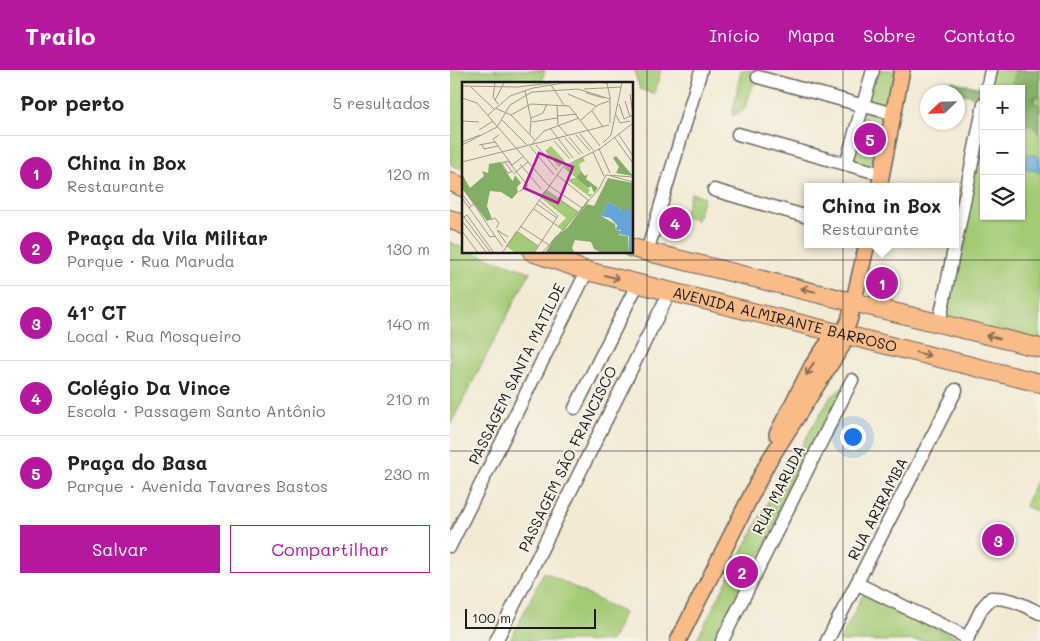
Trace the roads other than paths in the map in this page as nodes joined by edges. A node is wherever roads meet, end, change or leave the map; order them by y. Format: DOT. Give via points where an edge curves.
graph roads {
  1 [pos="701,70"];
  2 [pos="873,70"];
  3 [pos="902,70"];
  4 [pos="991,70"];
  5 [pos="758,77"];
  6 [pos="988,85"];
  7 [pos="864,105"];
  8 [pos="894,114"];
  9 [pos="980,123"];
  10 [pos="738,134"];
  11 [pos="846,164"];
  12 [pos="450,181"];
  13 [pos="880,181"];
  14 [pos="462,187"];
  15 [pos="714,190"];
  16 [pos="804,216"];
  17 [pos="450,218"];
  18 [pos="462,224"];
  19 [pos="959,225"];
  20 [pos="867,248"];
  21 [pos="954,248"];
  22 [pos="640,250"];
  23 [pos="538,254"];
  24 [pos="587,271"];
  25 [pos="638,284"];
  26 [pos="670,291"];
  27 [pos="855,302"];
  28 [pos="939,324"];
  29 [pos="842,333"];
  30 [pos="1040,348"];
  31 [pos="852,380"];
  32 [pos="1040,383"];
  33 [pos="956,390"];
  34 [pos="576,408"];
  35 [pos="450,546"];
  36 [pos="858,584"];
  37 [pos="1040,613"];
  38 [pos="967,639"];
  39 [pos="496,641"];
  40 [pos="678,641"];
  41 [pos="722,641"];
  42 [pos="827,641"];
  1 -- 22 [label="street"];
  2 -- 7 [label="street"];
  3 -- 8 [label="main road"];
  4 -- 6 [label="street"];
  5 -- 7 [label="street"];
  7 -- 8 [label="street"];
  7 -- 11 [label="street"];
  8 -- 13 [label="main road"];
  9 -- 19 [label="street"];
  10 -- 11 [label="street"];
  11 -- 13 [label="street"];
  12 -- 14 [label="highway"];
  15 -- 16 [label="street"];
  17 -- 18 [label="highway"];
  20 -- 27 [label="main road"];
  21 -- 28 [label="street"];
  27 -- 22 [label="highway, one-way"];
  23 -- 24 [label="highway, AVENIDA ALMIRANTE BARROSO"];
  24 -- 25 [label="highway, AVENIDA ALMIRANTE BARROSO, one-way"];
  24 -- 35 [label="street, PASSAGEM SANTA MATILDE"];
  25 -- 26 [label="highway, AVENIDA ALMIRANTE BARROSO"];
  25 -- 34 [label="street"];
  26 -- 29 [label="highway, AVENIDA ALMIRANTE BARROSO"];
  26 -- 39 [label="street, PASSAGEM SÃO FRANCISCO"];
  27 -- 28 [label="highway"];
  27 -- 29 [label="main road"];
  30 -- 28 [label="highway, one-way"];
  29 -- 32 [label="highway, AVENIDA ALMIRANTE BARROSO, one-way"];
  29 -- 40 [label="main road" via="842,346 768,462"];
  31 -- 41 [label="street, RUA MARUDA"];
  33 -- 36 [label="street, RUA ARIRAMBA"];
  36 -- 38 [label="street"];
  36 -- 42 [label="street, RUA ARIRAMBA"];
  37 -- 38 [label="street" via="1015,600 991,598 982,608"];
}
